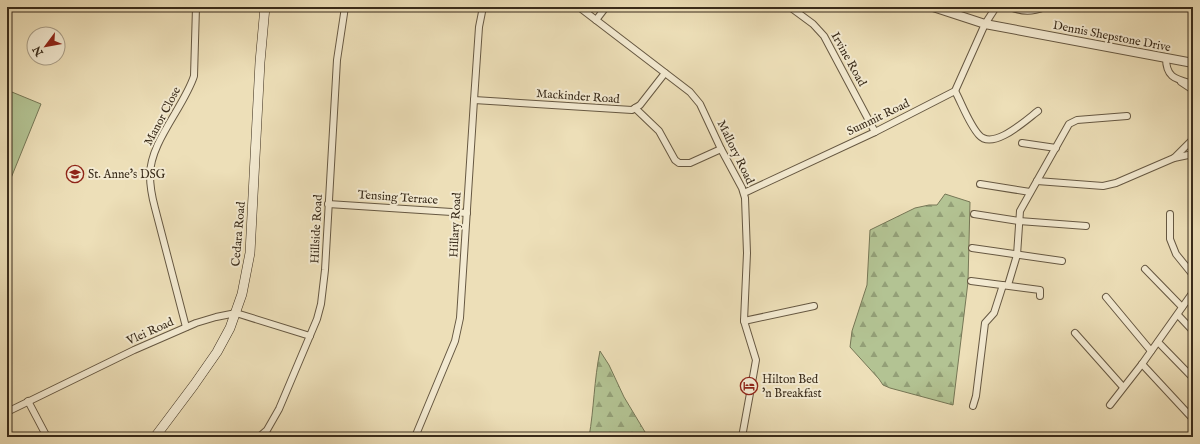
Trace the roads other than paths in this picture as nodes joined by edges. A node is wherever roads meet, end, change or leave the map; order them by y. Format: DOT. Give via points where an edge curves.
graph roads {
  1 [pos="196,7"];
  2 [pos="265,7"];
  3 [pos="345,7"];
  4 [pos="483,7"];
  5 [pos="579,7"];
  6 [pos="606,7"];
  7 [pos="790,7"];
  8 [pos="934,7"];
  9 [pos="996,7"];
  10 [pos="1010,7"];
  11 [pos="1044,7"];
  12 [pos="596,20"];
  13 [pos="985,24"];
  14 [pos="1166,58"];
  15 [pos="1193,63"];
  16 [pos="665,73"];
  17 [pos="1174,78"];
  18 [pos="1193,84"];
  19 [pos="1193,90"];
  20 [pos="955,91"];
  21 [pos="474,100"];
  22 [pos="635,108"];
  23 [pos="1038,111"];
  24 [pos="1127,116"];
  25 [pos="875,132"];
  26 [pos="1192,142"];
  27 [pos="1022,143"];
  28 [pos="721,148"];
  29 [pos="1056,148"];
  30 [pos="1193,154"];
  31 [pos="1174,158"];
  32 [pos="1037,181"];
  33 [pos="980,184"];
  34 [pos="1030,192"];
  35 [pos="744,193"];
  36 [pos="328,204"];
  37 [pos="467,213"];
  38 [pos="974,214"];
  39 [pos="1170,214"];
  40 [pos="1019,221"];
  41 [pos="1086,226"];
  42 [pos="972,248"];
  43 [pos="1017,255"];
  44 [pos="1062,261"];
  45 [pos="1145,268"];
  46 [pos="1193,275"];
  47 [pos="971,281"];
  48 [pos="1006,285"];
  49 [pos="1193,292"];
  50 [pos="1040,296"];
  51 [pos="1106,297"];
  52 [pos="814,306"];
  53 [pos="1182,307"];
  54 [pos="236,313"];
  55 [pos="1178,315"];
  56 [pos="744,321"];
  57 [pos="186,328"];
  58 [pos="1193,331"];
  59 [pos="1075,333"];
  60 [pos="310,336"];
  61 [pos="1158,342"];
  62 [pos="1151,351"];
  63 [pos="1142,364"];
  64 [pos="1193,378"];
  65 [pos="1123,388"];
  66 [pos="28,401"];
  67 [pos="1110,405"];
  68 [pos="973,406"];
  69 [pos="7,412"];
  70 [pos="1193,419"];
  71 [pos="47,437"];
  72 [pos="155,437"];
  73 [pos="259,437"];
  74 [pos="416,437"];
  75 [pos="742,437"];
  1 -- 57 [label="street, Manor Close" via="194,76 155,151 150,173 150,189"];
  2 -- 54 [label="main road, Cedara Road" via="260,55 250,253"];
  3 -- 36 [label="street, Hillside Road" via="336,60"];
  4 -- 21 [label="street, Hillary Road" via="479,27"];
  5 -- 12 [label="street, Mallory Road"];
  6 -- 12 [label="street"];
  7 -- 25 [label="street, Irvine Road" via="824,36"];
  8 -- 13 [label="street, Dennis Shepstone Drive"];
  9 -- 13 [label="street"];
  10 -- 11 [label="street" via="1029,12"];
  12 -- 16 [label="street, Mallory Road"];
  13 -- 14 [label="street, Dennis Shepstone Drive"];
  13 -- 20 [label="street"];
  14 -- 15 [label="street, Dennis Shepstone Drive"];
  14 -- 17 [label="street" via="1167,70"];
  16 -- 22 [label="street, Mackinder Road"];
  16 -- 28 [label="street, Mallory Road" via="690,92 700,104"];
  17 -- 18 [label="street"];
  17 -- 19 [label="street"];
  20 -- 23 [label="street" via="975,130 987,140 1004,135"];
  20 -- 25 [label="street, Summit Road"];
  21 -- 22 [label="street, Mackinder Road" via="618,110"];
  21 -- 37 [label="street, Hillary Road"];
  22 -- 28 [label="street" via="659,131 679,163 690,163"];
  24 -- 29 [label="street" via="1072,121"];
  25 -- 35 [label="street, Summit Road"];
  26 -- 31 [label="street"];
  27 -- 29 [label="street"];
  28 -- 35 [label="street, Mallory Road"];
  29 -- 32 [label="street"];
  30 -- 31 [label="street"];
  31 -- 32 [label="street" via="1103,186"];
  32 -- 34 [label="street"];
  33 -- 34 [label="street"];
  34 -- 40 [label="street" via="1020,211"];
  35 -- 56 [label="street, Mallory Road" via="747,254"];
  36 -- 37 [label="street, Tensing Terrace"];
  36 -- 60 [label="street, Hillside Road" via="322,296"];
  37 -- 74 [label="street, Hillary Road" via="458,330 445,369"];
  38 -- 40 [label="street"];
  39 -- 46 [label="street" via="1170,239 1176,254"];
  40 -- 41 [label="street"];
  40 -- 43 [label="street"];
  42 -- 43 [label="street"];
  43 -- 44 [label="street"];
  43 -- 48 [label="street"];
  45 -- 53 [label="street"];
  47 -- 48 [label="street"];
  48 -- 50 [label="street" via="1040,290"];
  48 -- 68 [label="street" via="994,313 985,322"];
  49 -- 53 [label="street"];
  51 -- 62 [label="street"];
  52 -- 56 [label="street"];
  53 -- 55 [label="street"];
  54 -- 57 [label="street, Vlei Road" via="205,320"];
  54 -- 60 [label="street, Vlei Road"];
  54 -- 72 [label="main road, Cedara Road" via="217,352"];
  55 -- 58 [label="street"];
  55 -- 61 [label="street"];
  56 -- 75 [label="street, Mallory Road" via="756,360"];
  57 -- 66 [label="street, Vlei Road"];
  59 -- 65 [label="street"];
  60 -- 73 [label="street, Hillside Road" via="280,409 267,430"];
  61 -- 62 [label="street"];
  61 -- 64 [label="street"];
  62 -- 63 [label="street"];
  63 -- 65 [label="street"];
  63 -- 70 [label="street"];
  65 -- 67 [label="street"];
  66 -- 69 [label="street, Vlei Road"];
  66 -- 71 [label="street"];
}
